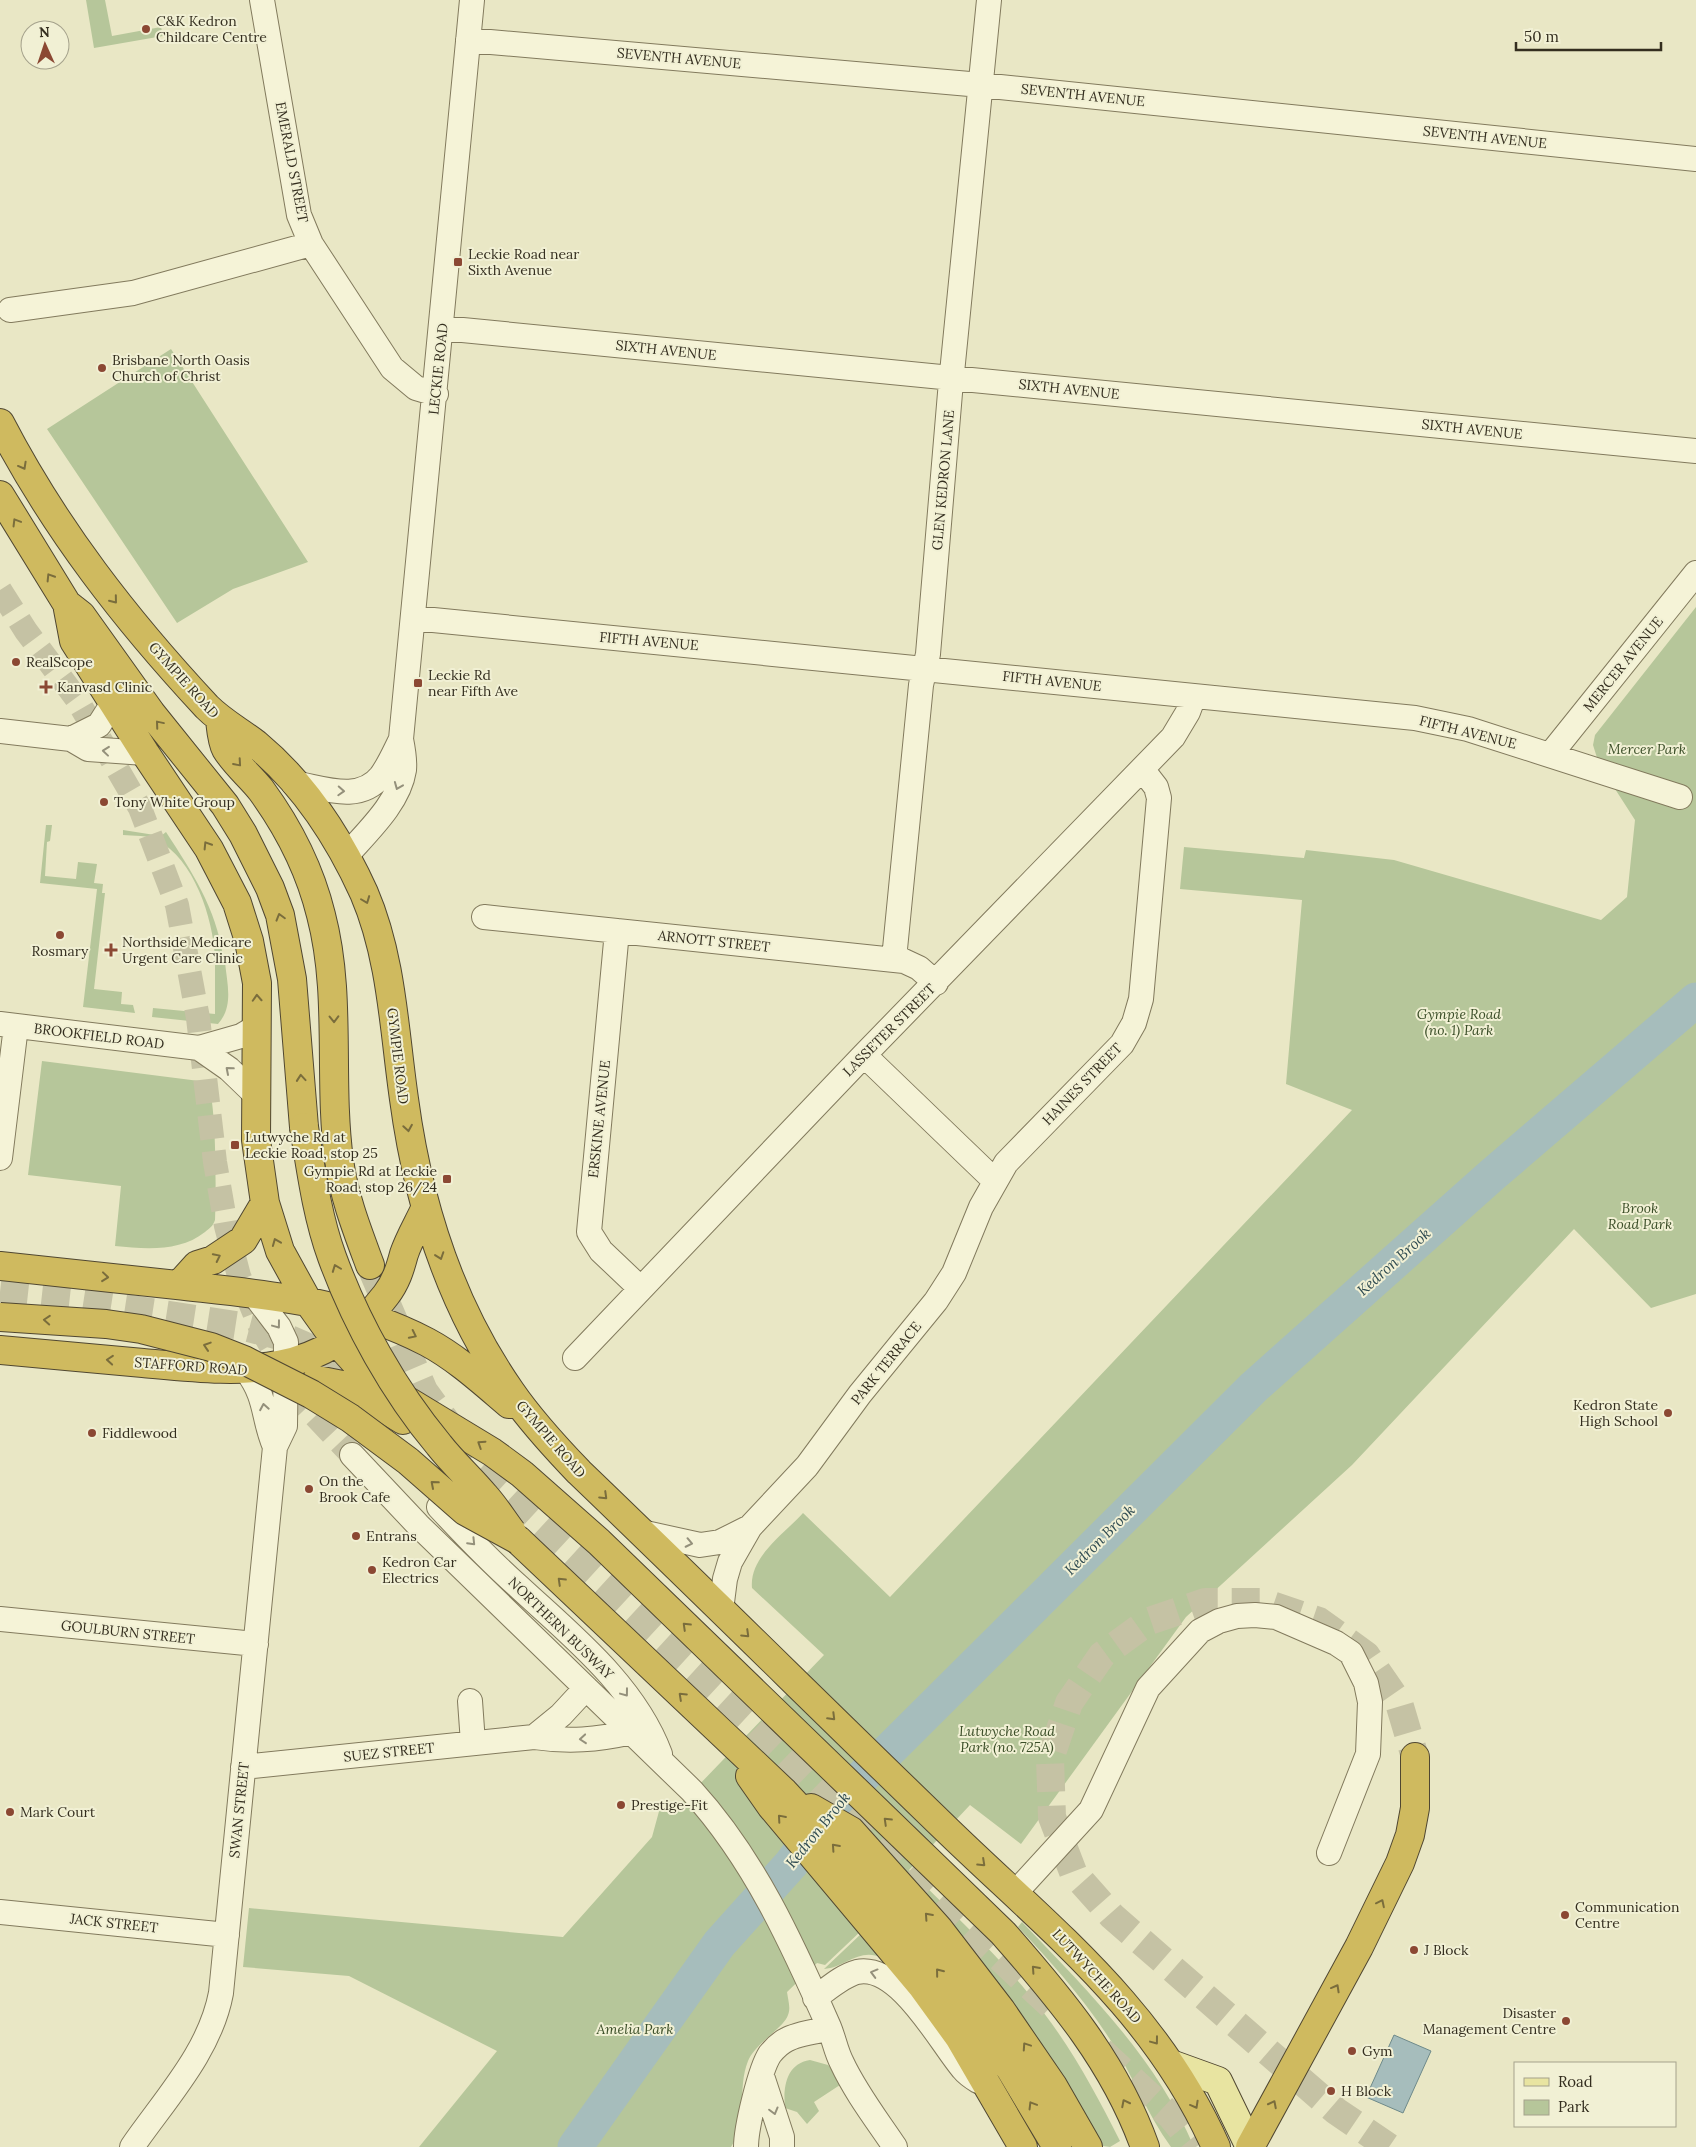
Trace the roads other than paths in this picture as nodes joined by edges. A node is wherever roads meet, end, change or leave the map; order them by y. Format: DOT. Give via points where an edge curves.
graph roads {
  1 [pos="262,0"];
  2 [pos="472,0"];
  3 [pos="989,0"];
  4 [pos="468,40"];
  5 [pos="981,85"];
  6 [pos="1696,159"];
  7 [pos="311,244"];
  8 [pos="10,310"];
  9 [pos="442,328"];
  10 [pos="952,378"];
  11 [pos="436,394"];
  12 [pos="0,423"];
  13 [pos="1696,451"];
  14 [pos="0,495"];
  15 [pos="1696,574"];
  16 [pos="67,604"];
  17 [pos="413,618"];
  18 [pos="923,668"];
  19 [pos="1194,696"];
  20 [pos="113,703"];
  21 [pos="220,720"];
  22 [pos="0,731"];
  23 [pos="71,739"];
  24 [pos="401,739"];
  25 [pos="144,753"];
  26 [pos="1550,755"];
  27 [pos="1142,769"];
  28 [pos="293,782"];
  29 [pos="1680,797"];
  30 [pos="346,856"];
  31 [pos="484,917"];
  32 [pos="617,931"];
  33 [pos="894,959"];
  34 [pos="936,983"];
  35 [pos="8,1025"];
  36 [pos="258,1026"];
  37 [pos="199,1048"];
  38 [pos="864,1055"];
  39 [pos="256,1096"];
  40 [pos="0,1158"];
  41 [pos="995,1181"];
  42 [pos="265,1204"];
  43 [pos="425,1209"];
  44 [pos="370,1265"];
  45 [pos="0,1266"];
  46 [pos="178,1286"];
  47 [pos="640,1288"];
  48 [pos="253,1293"];
  49 [pos="307,1300"];
  50 [pos="0,1317"];
  51 [pos="367,1317"];
  52 [pos="337,1342"];
  53 [pos="0,1350"];
  54 [pos="574,1358"];
  55 [pos="287,1363"];
  56 [pos="246,1370"];
  57 [pos="317,1380"];
  58 [pos="351,1394"];
  59 [pos="403,1420"];
  60 [pos="546,1437"];
  61 [pos="275,1447"];
  62 [pos="352,1455"];
  63 [pos="480,1465"];
  64 [pos="439,1507"];
  65 [pos="750,1527"];
  66 [pos="642,1532"];
  67 [pos="518,1540"];
  68 [pos="599,1542"];
  69 [pos="721,1610"];
  70 [pos="0,1619"];
  71 [pos="256,1644"];
  72 [pos="586,1688"];
  73 [pos="470,1701"];
  74 [pos="717,1729"];
  75 [pos="632,1732"];
  76 [pos="534,1737"];
  77 [pos="473,1743"];
  78 [pos="1415,1757"];
  79 [pos="663,1763"];
  80 [pos="244,1767"];
  81 [pos="784,1792"];
  82 [pos="946,1830"];
  83 [pos="1329,1853"];
  84 [pos="1015,1893"];
  85 [pos="0,1912"];
  86 [pos="227,1935"];
  87 [pos="815,1998"];
  88 [pos="829,2029"];
  89 [pos="1171,2064"];
  90 [pos="762,2076"];
  91 [pos="993,2094"];
  92 [pos="1146,2144"];
  93 [pos="132,2147"];
  94 [pos="746,2147"];
  95 [pos="782,2147"];
  96 [pos="895,2147"];
  97 [pos="913,2147"];
  98 [pos="1023,2147"];
  99 [pos="1057,2147"];
  100 [pos="1088,2147"];
  101 [pos="1216,2147"];
  102 [pos="1250,2147"];
  1 -- 7 [label="street, EMERALD STREET" via="300,215"];
  2 -- 4 [label="street, LECKIE ROAD"];
  3 -- 5 [label="street, GLEN KEDRON LANE"];
  4 -- 5 [label="street, SEVENTH AVENUE"];
  4 -- 9 [label="street, LECKIE ROAD"];
  5 -- 6 [label="street, SEVENTH AVENUE"];
  5 -- 10 [label="street, GLEN KEDRON LANE"];
  7 -- 8 [label="street" via="133,293"];
  7 -- 11 [label="street, EMERALD STREET" via="392,368 412,385"];
  9 -- 10 [label="street, SIXTH AVENUE"];
  9 -- 11 [label="street, LECKIE ROAD"];
  10 -- 13 [label="street, SIXTH AVENUE"];
  10 -- 18 [label="street, GLEN KEDRON LANE" via="928,654"];
  11 -- 17 [label="street, LECKIE ROAD"];
  12 -- 21 [label="highway, GYMPIE ROAD, one-way" via="24,469 86,564 167,664"];
  16 -- 14 [label="highway, one-way"];
  15 -- 26 [label="street, MERCER AVENUE"];
  16 -- 20 [label="highway" via="74,641"];
  67 -- 16 [label="highway, one-way, bridge" via="486,1496 438,1444 409,1403 345,1291 332,1256 310,1165 292,979 280,915 270,888 225,805 151,714 81,615"];
  17 -- 18 [label="street, FIFTH AVENUE"];
  17 -- 24 [label="street, LECKIE ROAD"];
  18 -- 19 [label="street, FIFTH AVENUE"];
  18 -- 33 [label="street, GLEN KEDRON LANE"];
  19 -- 26 [label="street, FIFTH AVENUE" via="1442,722"];
  19 -- 27 [label="street, LASSETER STREET" via="1173,737"];
  20 -- 23 [label="street" via="99,725"];
  20 -- 25 [label="highway"];
  21 -- 28 [label="highway, GYMPIE ROAD" via="255,744"];
  21 -- 44 [label="highway, one-way" via="226,748 261,790 291,836 310,878 321,914 333,997 339,1158 348,1203"];
  22 -- 23 [label="street"];
  25 -- 23 [label="street, one-way" via="88,749"];
  28 -- 24 [label="street, LECKIE ROAD, one-way" via="342,792 365,789 382,775"];
  24 -- 30 [label="street, LECKIE ROAD, one-way" via="404,769 399,786"];
  36 -- 25 [label="highway, one-way" via="254,961 237,903 210,848"];
  26 -- 29 [label="street, FIFTH AVENUE"];
  27 -- 34 [label="street, LASSETER STREET"];
  27 -- 41 [label="street, HAINES STREET" via="1156,787 1159,798 1139,1010 1122,1044 1022,1144"];
  28 -- 30 [label="highway, GYMPIE ROAD" via="316,809"];
  30 -- 43 [label="highway, GYMPIE ROAD, one-way" via="365,896 381,942 391,994 408,1132"];
  31 -- 32 [label="street, ARNOTT STREET"];
  32 -- 33 [label="street, ARNOTT STREET"];
  32 -- 47 [label="street, ERSKINE AVENUE" via="589,1232 601,1251"];
  33 -- 34 [label="street, ARNOTT STREET" via="912,964"];
  34 -- 38 [label="street, LASSETER STREET"];
  35 -- 37 [label="street, BROOKFIELD ROAD"];
  35 -- 40 [label="street"];
  36 -- 37 [label="street, BROOKFIELD ROAD" via="241,1036"];
  36 -- 39 [label="highway"];
  39 -- 37 [label="street, BROOKFIELD ROAD, one-way" via="229,1069"];
  38 -- 41 [label="street"];
  38 -- 47 [label="street, LASSETER STREET"];
  39 -- 42 [label="highway" via="256,1140"];
  41 -- 65 [label="street, PARK TERRACE" via="954,1273 936,1301 860,1394 807,1466"];
  46 -- 42 [label="highway, one-way" via="197,1265 213,1260 243,1240"];
  49 -- 42 [label="highway, one-way" via="272,1232"];
  43 -- 51 [label="highway, STAFFORD ROAD" via="395,1281"];
  43 -- 60 [label="highway, GYMPIE ROAD, one-way" via="446,1270 467,1316 512,1394"];
  45 -- 46 [label="highway, one-way"];
  46 -- 48 [label="highway"];
  47 -- 54 [label="street, LASSETER STREET"];
  48 -- 49 [label="highway"];
  48 -- 55 [label="street, SWAN STREET, one-way" via="283,1334"];
  49 -- 51 [label="highway"];
  49 -- 52 [label="highway"];
  67 -- 50 [label="highway, one-way, bridge" via="465,1511 408,1461 350,1418 244,1360 211,1347 141,1329"];
  51 -- 52 [label="highway, STAFFORD ROAD"];
  51 -- 60 [label="highway, one-way" via="429,1343 457,1361"];
  52 -- 55 [label="highway, STAFFORD ROAD"];
  52 -- 58 [label="street"];
  68 -- 52 [label="highway, one-way" via="522,1474 462,1432 365,1373"];
  56 -- 53 [label="highway, STAFFORD ROAD, one-way" via="211,1370"];
  55 -- 56 [label="highway, STAFFORD ROAD"];
  55 -- 61 [label="street, SWAN STREET" via="285,1426"];
  61 -- 56 [label="street, SWAN STREET, one-way" via="267,1427 261,1393"];
  57 -- 58 [label="highway"];
  58 -- 59 [label="highway"];
  60 -- 66 [label="highway, GYMPIE ROAD, one-way"];
  61 -- 71 [label="street, SWAN STREET"];
  62 -- 72 [label="street, NORTHERN BUSWAY" via="418,1525"];
  63 -- 68 [label="highway" via="551,1516"];
  64 -- 79 [label="street, NORTHERN BUSWAY, one-way" via="616,1681 650,1728"];
  66 -- 65 [label="street, PARK TERRACE, one-way" via="700,1545 720,1542"];
  65 -- 69 [label="street, PARK TERRACE" via="730,1562"];
  66 -- 69 [label="highway, GYMPIE ROAD"];
  74 -- 67 [label="highway, one-way"];
  92 -- 68 [label="highway, one-way" via="1105,2063 1058,1994 1003,1933"];
  69 -- 82 [label="highway, GYMPIE ROAD, one-way"];
  70 -- 71 [label="street, GOULBURN STREET"];
  71 -- 80 [label="street, SWAN STREET"];
  72 -- 75 [label="street, NORTHERN BUSWAY"];
  72 -- 76 [label="street, NORTHERN BUSWAY" via="561,1715"];
  73 -- 77 [label="street"];
  74 -- 81 [label="highway"];
  91 -- 74 [label="highway, one-way" via="959,2037 927,1993 771,1806"];
  75 -- 76 [label="street, SUEZ STREET, one-way" via="565,1741"];
  75 -- 79 [label="street, NORTHERN BUSWAY"];
  76 -- 77 [label="street, SUEZ STREET"];
  77 -- 80 [label="street, SUEZ STREET"];
  102 -- 78 [label="highway, one-way" via="1359,1947 1400,1863 1415,1808"];
  79 -- 87 [label="street, NORTHERN BUSWAY" via="723,1827 747,1861"];
  80 -- 86 [label="street, SWAN STREET"];
  99 -- 81 [label="highway, one-way" via="1011,2070 952,1987 886,1905"];
  100 -- 81 [label="highway, one-way" via="1053,2086 1002,2010 938,1928 851,1831"];
  82 -- 84 [label="highway, LUTWYCHE ROAD, one-way"];
  83 -- 84 [label="street" via="1368,1754 1370,1702 1366,1683 1351,1654 1336,1643 1276,1617 1236,1616 1200,1631 1148,1688 1091,1810"];
  84 -- 89 [label="highway, LUTWYCHE ROAD, one-way" via="1115,1993"];
  85 -- 86 [label="street, JACK STREET"];
  86 -- 93 [label="street, SWAN STREET" via="221,1993 210,2030 200,2051"];
  87 -- 88 [label="street, NORTHERN BUSWAY"];
  91 -- 87 [label="street, one-way" via="964,2070 916,2008 886,1977 870,1971 856,1972"];
  88 -- 90 [label="street" via="793,2037 781,2044 767,2060"];
  88 -- 96 [label="street, NORTHERN BUSWAY" via="846,2070"];
  88 -- 97 [label="street, NORTHERN BUSWAY" via="854,2057"];
  89 -- 101 [label="highway, LUTWYCHE ROAD, one-way"];
  89 -- 102 [label="main road" via="1218,2081"];
  90 -- 94 [label="street" via="754,2099"];
  90 -- 95 [label="street, one-way" via="782,2137"];
  91 -- 98 [label="highway"];
}
